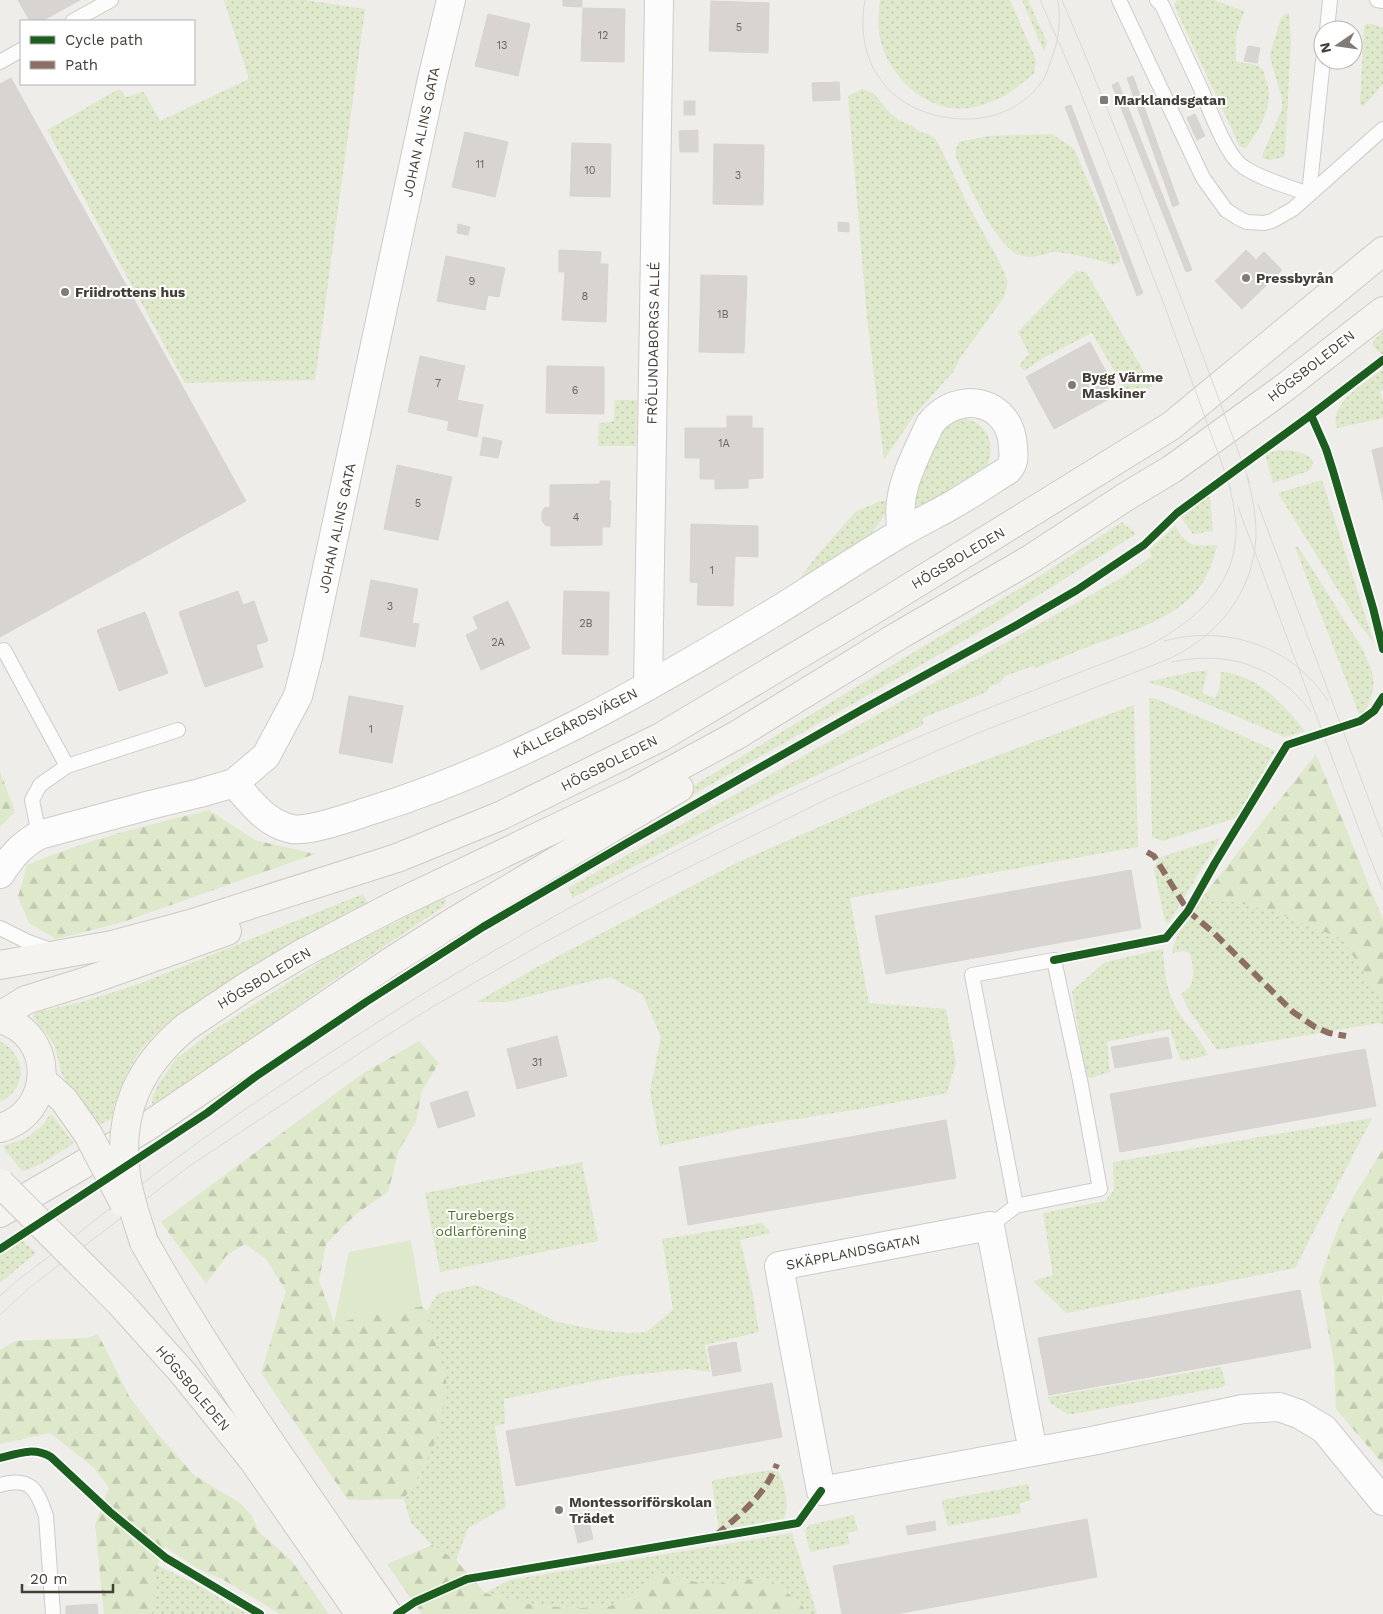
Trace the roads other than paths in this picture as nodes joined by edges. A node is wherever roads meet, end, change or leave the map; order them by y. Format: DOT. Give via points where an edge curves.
graph roads {
  1 [pos="111,0"];
  2 [pos="451,0"];
  3 [pos="659,0"];
  4 [pos="1119,0"];
  5 [pos="1157,0"];
  6 [pos="1330,0"];
  7 [pos="1377,0"];
  8 [pos="1383,1"];
  9 [pos="75,20"];
  10 [pos="1328,20"];
  11 [pos="20,51"];
  12 [pos="0,62"];
  13 [pos="1322,70"];
  14 [pos="1383,129"];
  15 [pos="1309,194"];
  16 [pos="1383,251"];
  17 [pos="1383,311"];
  18 [pos="902,532"];
  19 [pos="4,650"];
  20 [pos="834,676"];
  21 [pos="648,686"];
  22 [pos="178,730"];
  23 [pos="67,766"];
  24 [pos="234,783"];
  25 [pos="500,816"];
  26 [pos="39,835"];
  27 [pos="0,874"];
  28 [pos="0,928"];
  29 [pos="61,954"];
  30 [pos="0,965"];
  31 [pos="0,1018"];
  32 [pos="42,1080"];
  33 [pos="0,1128"];
  34 [pos="0,1183"];
  35 [pos="1016,1206"];
  36 [pos="0,1213"];
  37 [pos="990,1226"];
  38 [pos="144,1242"];
  39 [pos="1033,1452"];
  40 [pos="0,1485"];
  41 [pos="1383,1501"];
  42 [pos="53,1614"];
  43 [pos="360,1614"];
  44 [pos="388,1614"];
  1 -- 9 [label="lane"];
  2 -- 24 [label="street, JOHAN ALINS GATA" via="298,696 266,756"];
  3 -- 21 [label="street, FRÖLUNDABORGS ALLÉ"];
  4 -- 15 [label="lane" via="1203,178 1226,210 1247,222 1272,222"];
  5 -- 15 [label="lane" via="1234,159 1243,167 1277,183"];
  6 -- 10 [label="lane"];
  7 -- 8 [label="lane"];
  11 -- 12 [label="lane"];
  13 -- 15 [label="lane"];
  14 -- 15 [label="lane"];
  16 -- 25 [label="main road, HÖGSBOLEDEN" via="1171,426 661,737"];
  17 -- 20 [label="main road, HÖGSBOLEDEN" via="1172,469 1029,560"];
  18 -- 18 [label="street, KÄLLEGÅRDSVÄGEN" via="954,504 1013,465 1012,435 1001,415 982,405 960,404 943,411 930,424 903,487 899,517"];
  18 -- 21 [label="street, KÄLLEGÅRDSVÄGEN"];
  19 -- 23 [label="lane"];
  20 -- 36 [label="main road, HÖGSBOLEDEN" via="742,750 455,920 145,1128"];
  20 -- 38 [label="main road, HÖGSBOLEDEN, bridge" via="634,791 395,904 301,954 186,1027 169,1041 142,1076 126,1122 126,1175"];
  21 -- 24 [label="street, KÄLLEGÅRDSVÄGEN" via="477,771 428,792 327,825 294,829 278,825 258,811"];
  22 -- 23 [label="lane"];
  23 -- 26 [label="lane" via="40,785 32,800"];
  24 -- 26 [label="street, JOHAN ALINS GATA"];
  25 -- 29 [label="main road, HÖGSBOLEDEN" via="397,858 190,924 112,945"];
  25 -- 31 [label="main road, HÖGSBOLEDEN" via="448,847 369,881 26,1000"];
  26 -- 27 [label="street, JOHAN ALINS GATA" via="24,844"];
  28 -- 29 [label="lane"];
  29 -- 30 [label="main road, HÖGSBOLEDEN"];
  31 -- 32 [label="main road, HÖGSBOLEDEN" via="32,1040 40,1059"];
  32 -- 33 [label="main road, HÖGSBOLEDEN" via="30,1109 15,1122"];
  32 -- 38 [label="main road, HÖGSBOLEDEN, bridge" via="64,1100 88,1134"];
  34 -- 43 [label="main road, HÖGSBOLEDEN, bridge" via="121,1304 183,1373 253,1460"];
  35 -- 35 [label="lane" via="972,975 1054,960 1100,1189"];
  35 -- 37 [label="lane"];
  37 -- 39 [label="street"];
  37 -- 39 [label="street, SKÄPPLANDSGATAN" via="779,1266 821,1491"];
  38 -- 44 [label="main road, HÖGSBOLEDEN" via="211,1353"];
  39 -- 41 [label="street, SKÄPPLANDSGATAN" via="1243,1409 1279,1407 1300,1414 1324,1429"];
  40 -- 42 [label="lane" via="15,1481 28,1483 42,1504 46,1516"];
}
